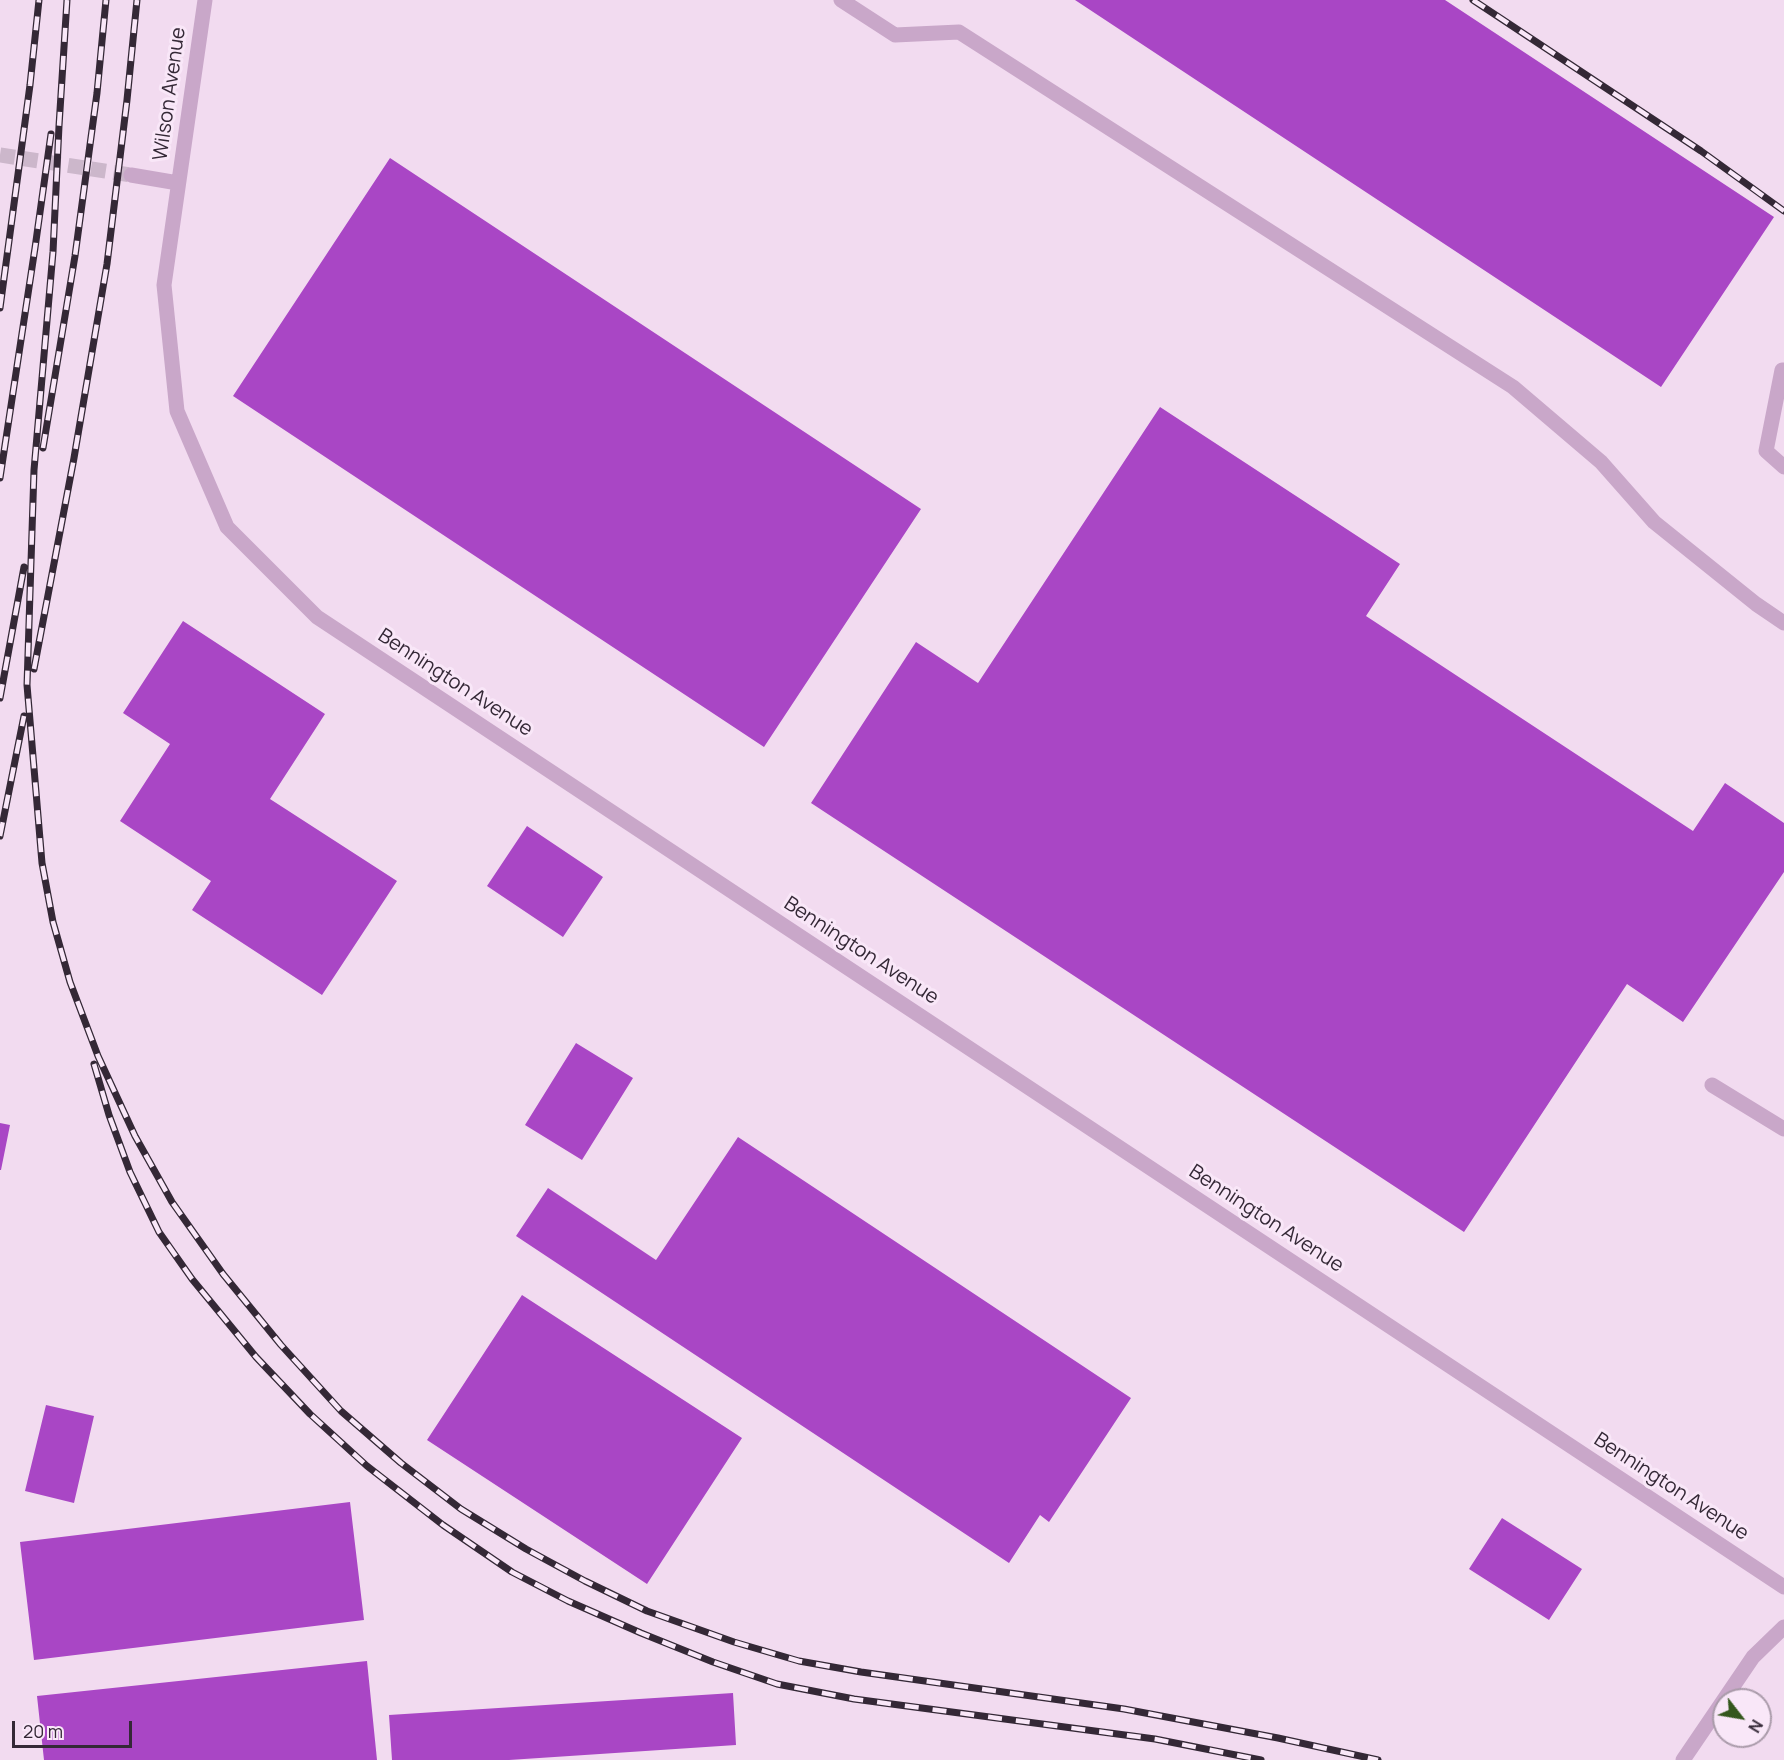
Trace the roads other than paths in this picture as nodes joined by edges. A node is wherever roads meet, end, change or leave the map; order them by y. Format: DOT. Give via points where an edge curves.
graph roads {
  1 [pos="205,0"];
  2 [pos="841,0"];
  3 [pos="131,175"];
  4 [pos="178,183"];
  5 [pos="1784,370"];
  6 [pos="1784,467"];
  7 [pos="1784,623"];
  8 [pos="1712,1085"];
  9 [pos="1784,1129"];
  10 [pos="1784,1587"];
  11 [pos="1784,1628"];
  12 [pos="1683,1760"];
  1 -- 4 [label="street, Wilson Avenue"];
  2 -- 7 [label="street" via="895,35 959,32 1513,387 1601,462 1654,522"];
  3 -- 4 [label="street, Wilson Avenue"];
  4 -- 10 [label="street, Bennington Avenue" via="164,285 177,411 227,527 317,617"];
  5 -- 6 [label="street" via="1766,451"];
  8 -- 9 [label="street"];
  11 -- 12 [label="street" via="1753,1657"];
}
